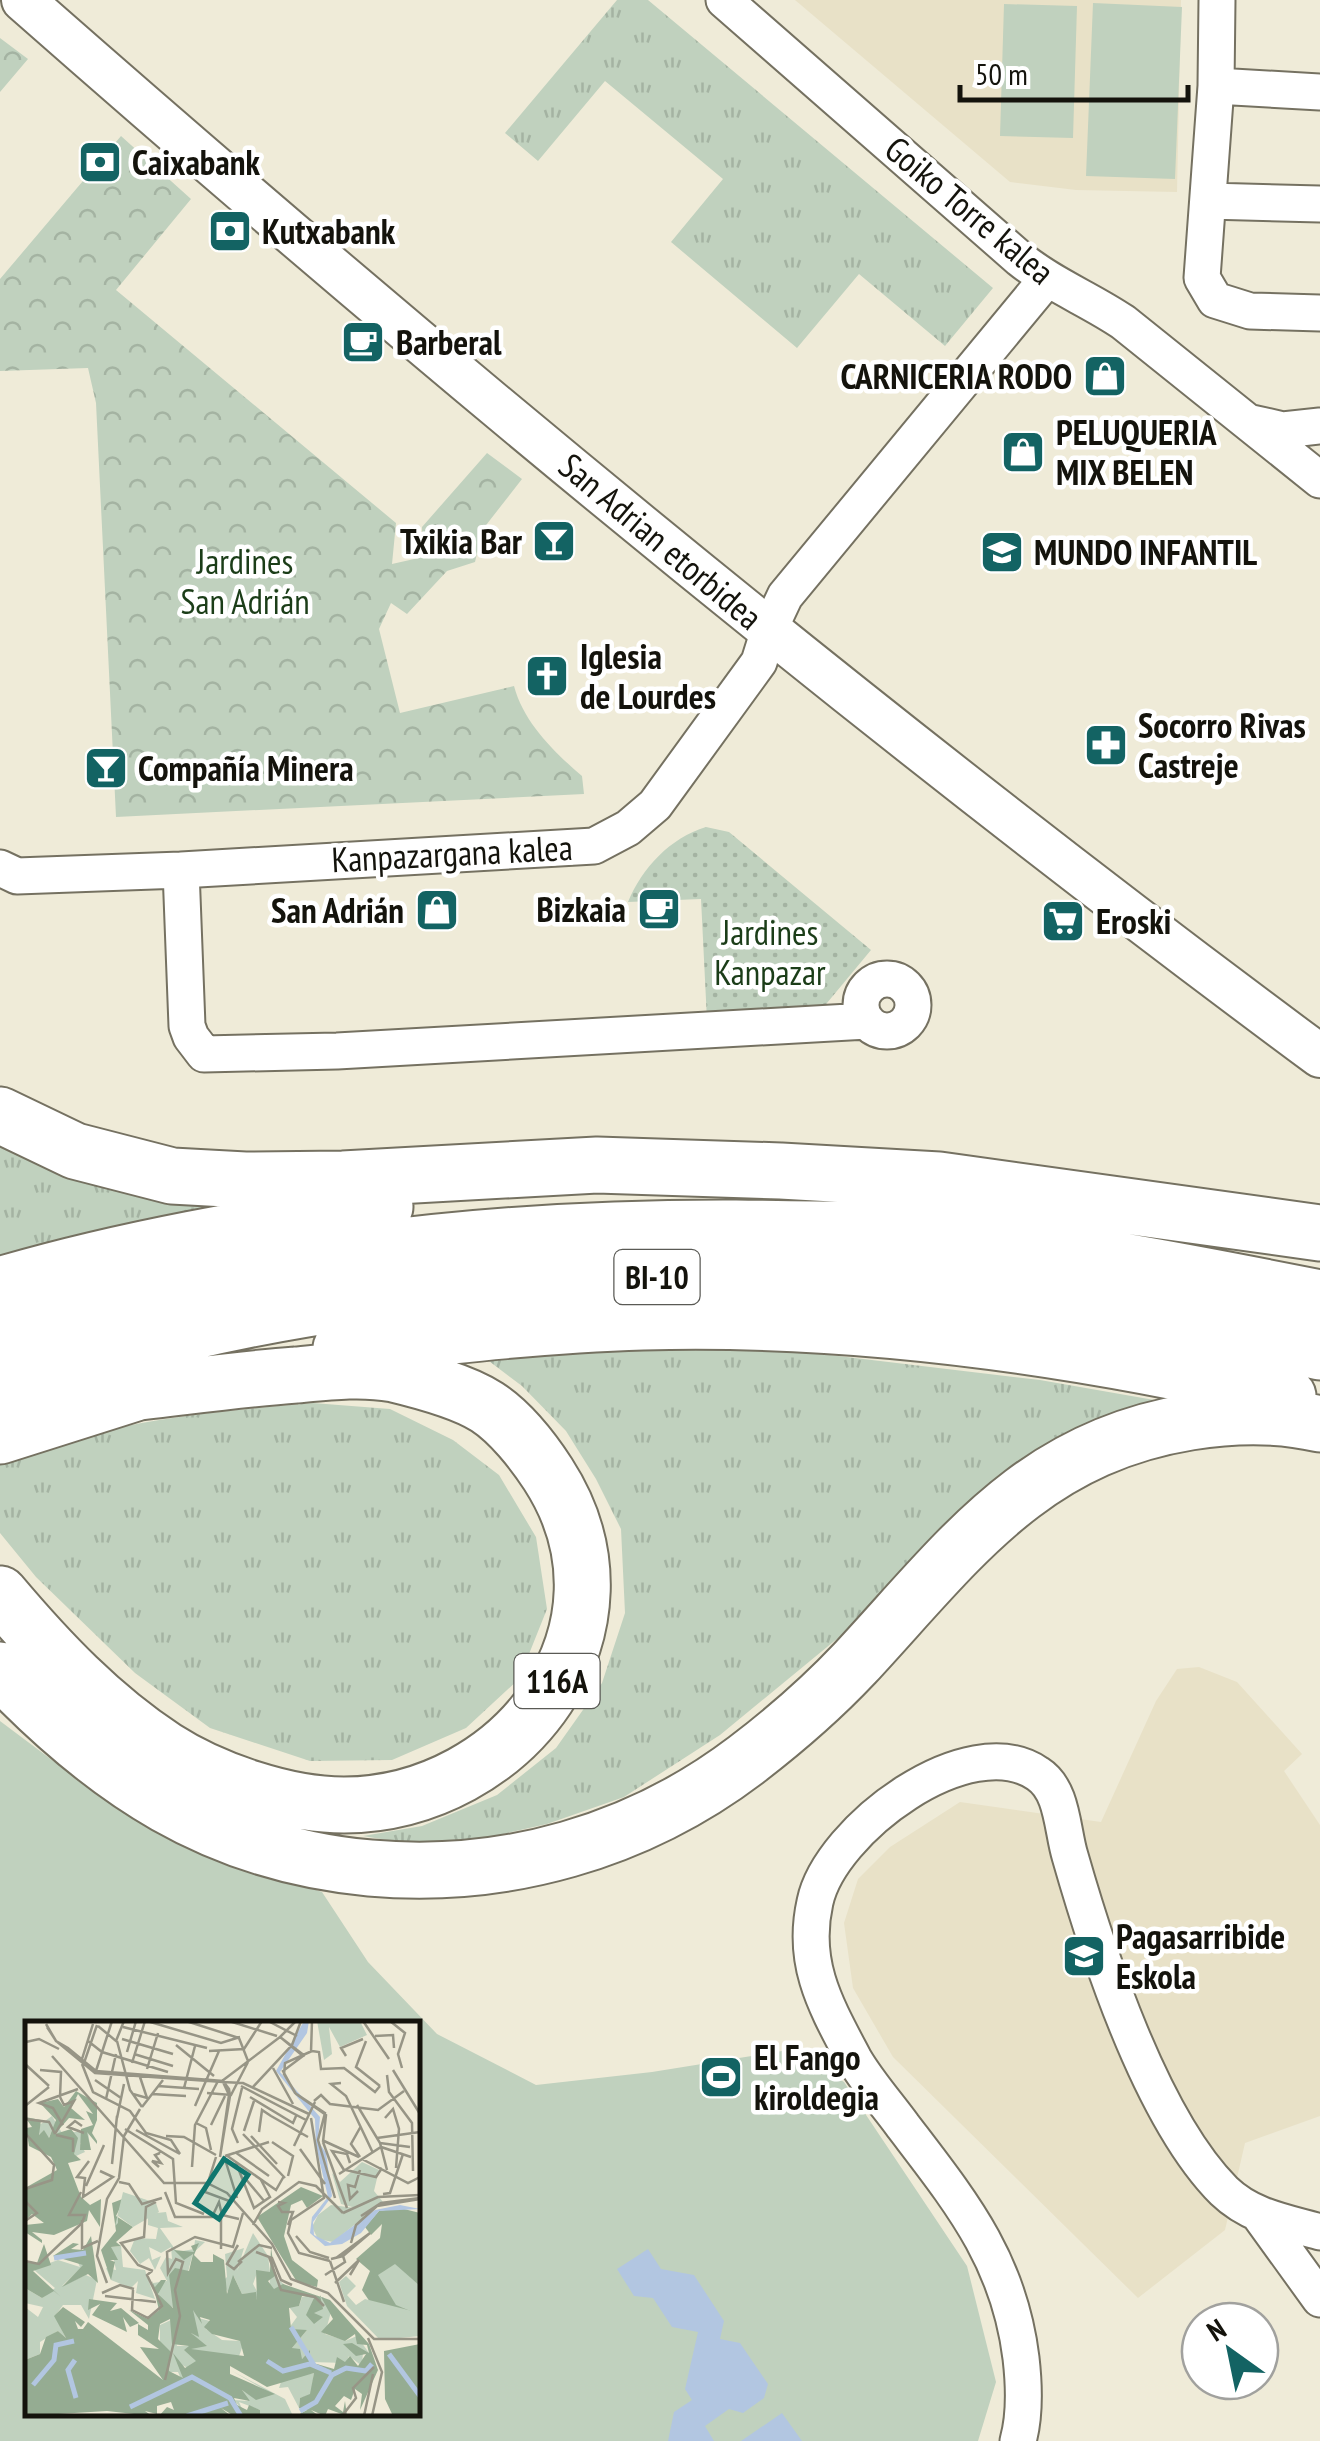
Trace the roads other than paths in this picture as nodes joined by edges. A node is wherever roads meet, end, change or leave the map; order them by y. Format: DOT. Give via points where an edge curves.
graph roads {
  1 [pos="23,0"];
  2 [pos="724,0"];
  3 [pos="1218,0"];
  4 [pos="1216,86"];
  5 [pos="1320,92"];
  6 [pos="1208,201"];
  7 [pos="1320,204"];
  8 [pos="1046,280"];
  9 [pos="1320,313"];
  10 [pos="1250,422"];
  11 [pos="1320,426"];
  12 [pos="1320,480"];
  13 [pos="768,630"];
  14 [pos="0,868"];
  15 [pos="181,870"];
  16 [pos="866,1021"];
  17 [pos="1320,1056"];
  18 [pos="0,1114"];
  19 [pos="782,1171"];
  20 [pos="1202,1215"];
  21 [pos="1320,1233"];
  22 [pos="1320,1252"];
  23 [pos="0,1284"];
  24 [pos="1320,1298"];
  25 [pos="0,1336"];
  26 [pos="1320,1352"];
  27 [pos="0,1388"];
  28 [pos="130,1393"];
  29 [pos="1320,1404"];
  30 [pos="1320,1424"];
  31 [pos="0,1436"];
  32 [pos="0,1594"];
  33 [pos="0,1670"];
  34 [pos="1260,2216"];
  35 [pos="1317,2231"];
  36 [pos="1320,2298"];
  37 [pos="1018,2441"];
  1 -- 13 [label="street, San Adrian etorbidea" via="403,328"];
  2 -- 8 [label="street, Goiko Torre kalea"];
  3 -- 4 [label="street"];
  4 -- 5 [label="street"];
  4 -- 6 [label="street"];
  6 -- 7 [label="street"];
  6 -- 9 [label="street" via="1202,278 1215,300 1250,311"];
  8 -- 10 [label="street, Goiko Torre kalea" via="1108,312"];
  8 -- 13 [label="street, Kanpazargana kalea" via="786,596"];
  10 -- 11 [label="street" via="1284,430"];
  10 -- 12 [label="street, Goiko Torre kalea"];
  13 -- 15 [label="street, Kanpazargana kalea" via="759,662 655,805 594,846"];
  13 -- 17 [label="street, San Adrian etorbidea"];
  14 -- 15 [label="street, Kanpazargana kalea" via="17,876"];
  15 -- 16 [label="street" via="188,1026 204,1054"];
  18 -- 19 [label="highway" via="74,1152 172,1176 343,1179 596,1165"];
  19 -- 20 [label="highway" via="940,1180"];
  19 -- 23 [label="highway" via="479,1196 242,1228"];
  20 -- 21 [label="highway"];
  20 -- 22 [label="highway"];
  24 -- 25 [label="highway, BI-10" via="1134,1261 936,1235 642,1228 485,1237 310,1258 65,1313"];
  26 -- 27 [label="highway, BI-10" via="1160,1318 939,1284 646,1277 337,1302 71,1362"];
  28 -- 29 [label="highway" via="306,1352 624,1324 779,1323 1105,1357"];
  28 -- 31 [label="highway"];
  28 -- 32 [label="highway, 116A" via="342,1371 392,1374 487,1407 538,1458 578,1537 582,1614 543,1707 502,1750 448,1783 344,1805 286,1798 168,1751 80,1683"];
  30 -- 33 [label="highway" via="1215,1418 1164,1426 1070,1461 986,1521 852,1665 744,1761 651,1820 529,1861 401,1870 307,1859 242,1840 158,1802 92,1758"];
  34 -- 35 [label="street"];
  34 -- 36 [label="street"];
  34 -- 37 [label="street" via="1225,2192 1202,2164 1151,2078 1106,1969 1057,1799 1043,1776 1020,1763 973,1763 928,1781 854,1832 814,1901 810,1946 820,1997 860,2069 988,2244 1017,2325"];
  35 -- 36 [label="street" via="1311,2246"];
}
